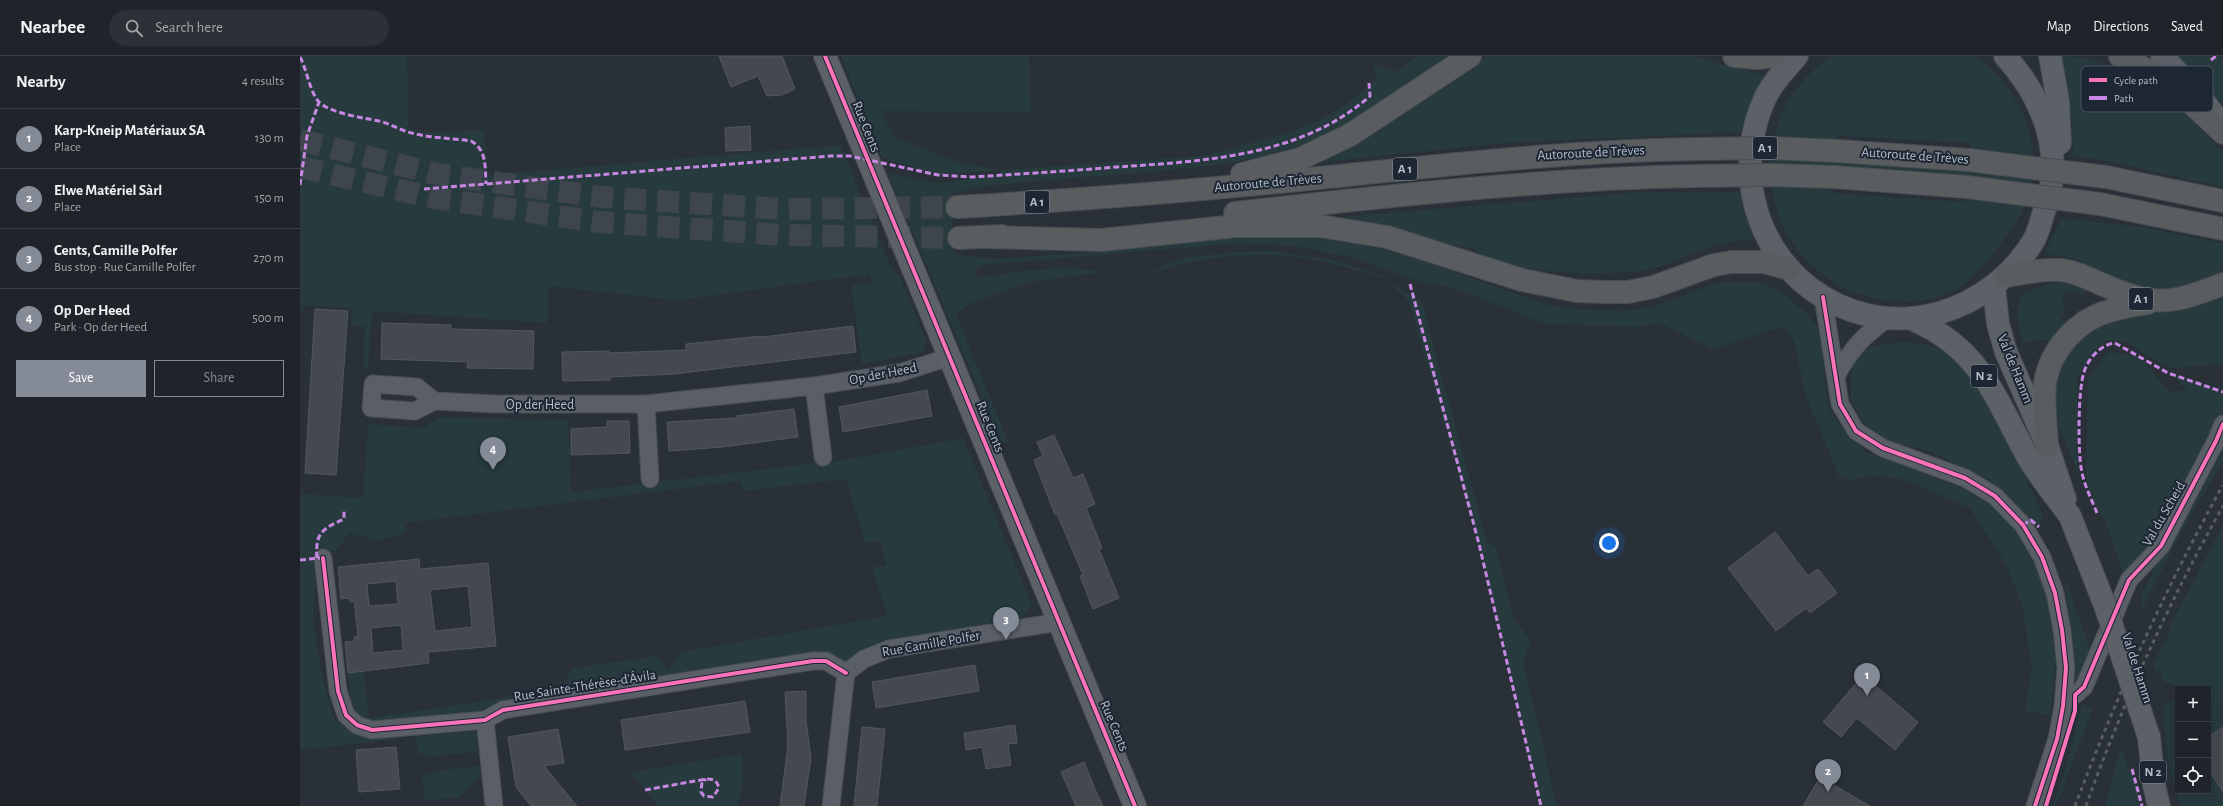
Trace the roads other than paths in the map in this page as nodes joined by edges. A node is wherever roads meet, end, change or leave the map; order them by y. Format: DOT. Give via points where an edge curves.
graph roads {
  1 [pos="825,56"];
  2 [pos="1470,56"];
  3 [pos="1773,56"];
  4 [pos="1797,56"];
  5 [pos="2005,56"];
  6 [pos="2050,56"];
  7 [pos="2120,56"];
  8 [pos="2162,56"];
  9 [pos="1742,57"];
  10 [pos="2142,66"];
  11 [pos="2172,66"];
  12 [pos="2202,112"];
  13 [pos="2212,112"];
  14 [pos="2223,127"];
  15 [pos="2223,133"];
  16 [pos="2050,195"];
  17 [pos="1116,197"];
  18 [pos="2223,201"];
  19 [pos="958,207"];
  20 [pos="2223,229"];
  21 [pos="988,237"];
  22 [pos="959,238"];
  23 [pos="1789,269"];
  24 [pos="2000,282"];
  25 [pos="2223,284"];
  26 [pos="1823,297"];
  27 [pos="2163,301"];
  28 [pos="1888,318"];
  29 [pos="1910,318"];
  30 [pos="950,357"];
  31 [pos="1836,374"];
  32 [pos="814,386"];
  33 [pos="434,401"];
  34 [pos="646,404"];
  35 [pos="2223,424"];
  36 [pos="2047,445"];
  37 [pos="823,457"];
  38 [pos="650,480"];
  39 [pos="2070,516"];
  40 [pos="323,558"];
  41 [pos="1059,622"];
  42 [pos="846,673"];
  43 [pos="2075,695"];
  44 [pos="485,720"];
  45 [pos="494,806"];
  46 [pos="831,806"];
  47 [pos="1135,806"];
  48 [pos="2035,806"];
  49 [pos="2160,806"];
  1 -- 30 [label="main road, Rue Cents"];
  2 -- 17 [label="highway, A 1" via="1350,135 1300,159 1255,172"];
  3 -- 9 [label="highway"];
  4 -- 23 [label="main road" via="1767,95 1757,120 1749,172 1760,224 1773,248"];
  5 -- 16 [label="main road" via="2036,96 2045,120 2053,170"];
  6 -- 16 [label="main road" via="2061,131 2059,164"];
  7 -- 10 [label="highway"];
  8 -- 11 [label="main road"];
  12 -- 15 [label="highway"];
  13 -- 14 [label="main road"];
  16 -- 24 [label="main road" via="2034,239"];
  17 -- 18 [label="highway, Autoroute de Trèves / A 1, bridge" via="1507,158 1637,150 1772,148 1969,160 2106,177"];
  17 -- 19 [label="highway, Autoroute de Trèves / A 1"];
  20 -- 21 [label="highway, Autoroute de Trèves / A 1, bridge" via="2100,204 1967,187 1834,177 1694,176 1512,185"];
  21 -- 22 [label="highway, Autoroute de Trèves / A 1"];
  21 -- 23 [label="highway" via="1101,240 1236,226 1320,226 1387,237 1522,280 1577,291 1628,292 1654,287 1714,265 1731,262 1764,262"];
  23 -- 26 [label="main road"];
  24 -- 27 [label="highway, A 1" via="2047,269 2061,270 2076,273 2124,294"];
  24 -- 29 [label="main road" via="1975,299 1954,309"];
  24 -- 36 [label="main road, Val de Hamm / N 2" via="1998,324 2006,352"];
  25 -- 27 [label="highway, A 1" via="2186,298"];
  26 -- 28 [label="main road" via="1851,310"];
  26 -- 31 [label="street"];
  27 -- 36 [label="highway, A 1" via="2108,311 2079,326 2070,335 2057,352 2045,383"];
  28 -- 29 [label="main road"];
  28 -- 31 [label="street" via="1852,348"];
  29 -- 39 [label="main road, Val de Hamm / N 2" via="1939,333 1977,366 1994,390 2030,460"];
  30 -- 32 [label="street, Op der Heed" via="899,373"];
  30 -- 41 [label="main road, Rue Cents"];
  31 -- 48 [label="street" via="1840,404 1856,431 1883,448 1965,478 1996,496 2023,525 2042,557 2055,593 2066,668 2057,739"];
  32 -- 34 [label="street, Op der Heed"];
  32 -- 37 [label="street"];
  33 -- 34 [label="street, Op der Heed" via="495,404"];
  34 -- 38 [label="street"];
  35 -- 43 [label="street, Val du Scheid" via="2161,546 2129,580 2084,687"];
  36 -- 39 [label="main road, Val de Hamm / N 2"];
  39 -- 49 [label="main road, Val de Hamm / N 2, bridge" via="2106,608 2149,737 2154,785"];
  40 -- 44 [label="street, Rue Sainte-Thérèse-d'Ávila" via="335,675 346,715 357,725 372,730"];
  41 -- 42 [label="street, Rue Camille Polfer" via="889,649 864,659"];
  41 -- 47 [label="main road, Rue Cents"];
  42 -- 44 [label="street, Rue Sainte-Thérèse-d'Ávila" via="826,661 813,661 503,710"];
  42 -- 46 [label="street"];
  44 -- 45 [label="street"];
}
